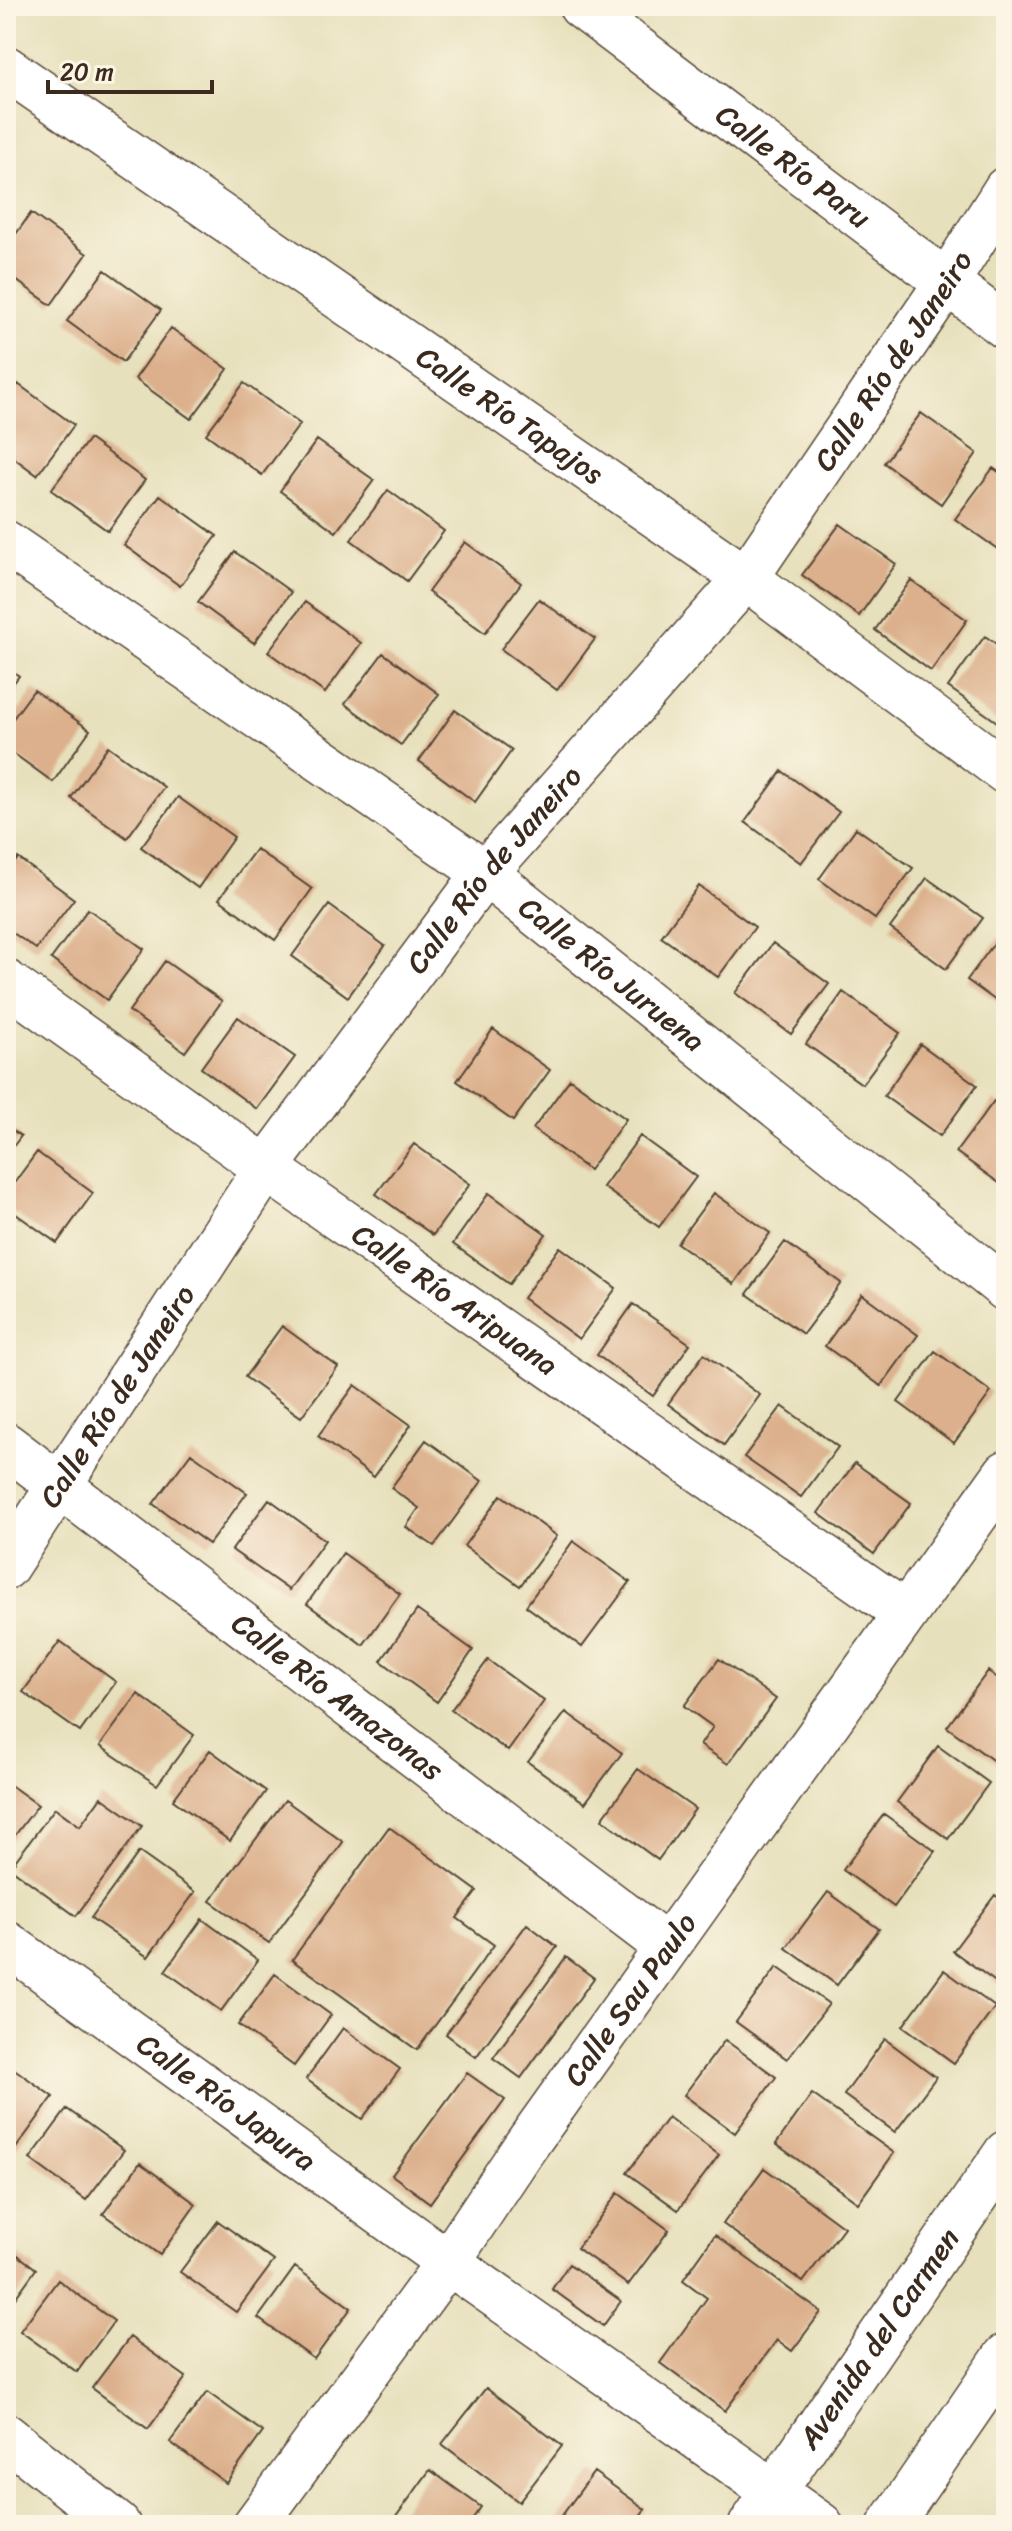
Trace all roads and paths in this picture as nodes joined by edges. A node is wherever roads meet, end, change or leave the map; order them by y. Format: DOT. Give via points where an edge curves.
graph roads {
  1 [pos="581,6"];
  2 [pos="6,68"];
  3 [pos="1006,189"];
  4 [pos="947,282"];
  5 [pos="1006,327"];
  6 [pos="6,543"];
  7 [pos="746,578"];
  8 [pos="1006,772"];
  9 [pos="485,873"];
  10 [pos="6,982"];
  11 [pos="266,1168"];
  12 [pos="1006,1289"];
  13 [pos="6,1445"];
  14 [pos="1006,1473"];
  15 [pos="60,1487"];
  16 [pos="6,1567"];
  17 [pos="905,1613"];
  18 [pos="6,1943"];
  19 [pos="667,1947"];
  20 [pos="1006,2153"];
  21 [pos="448,2262"];
  22 [pos="1006,2356"];
  23 [pos="6,2436"];
  24 [pos="762,2509"];
  25 [pos="118,2525"];
  26 [pos="255,2525"];
  27 [pos="821,2525"];
  28 [pos="890,2525"];
  1 -- 4 [label="street, Calle Río Paru"];
  2 -- 7 [label="street, Calle Río Tapajos"];
  3 -- 4 [label="street, Calle Río de Janeiro"];
  4 -- 5 [label="street, Calle Río Paru"];
  4 -- 7 [label="street, Calle Río de Janeiro"];
  6 -- 9 [label="street, Calle Río Juruena"];
  7 -- 8 [label="street, Calle Río Tapajos"];
  7 -- 9 [label="street, Calle Río de Janeiro"];
  9 -- 11 [label="street, Calle Río de Janeiro"];
  9 -- 12 [label="street, Calle Río Juruena"];
  10 -- 11 [label="street, Calle Río Aripuana"];
  11 -- 15 [label="street, Calle Río de Janeiro"];
  11 -- 17 [label="street, Calle Río Aripuana"];
  13 -- 15 [label="street, Calle Río Amazonas"];
  14 -- 17 [label="street, Calle Sau Paulo"];
  15 -- 16 [label="street, Calle Río de Janeiro"];
  15 -- 19 [label="street, Calle Río Amazonas"];
  17 -- 19 [label="street, Calle Sau Paulo"];
  18 -- 21 [label="street, Calle Río Japura"];
  19 -- 21 [label="street, Calle Sau Paulo"];
  20 -- 24 [label="street, Avenida del Carmen"];
  21 -- 24 [label="street, Calle Río Japura"];
  21 -- 26 [label="street, Calle Sau Paulo"];
  22 -- 28 [label="street"];
  23 -- 25 [label="street"];
  24 -- 27 [label="street, Calle Río Japura"];
}
